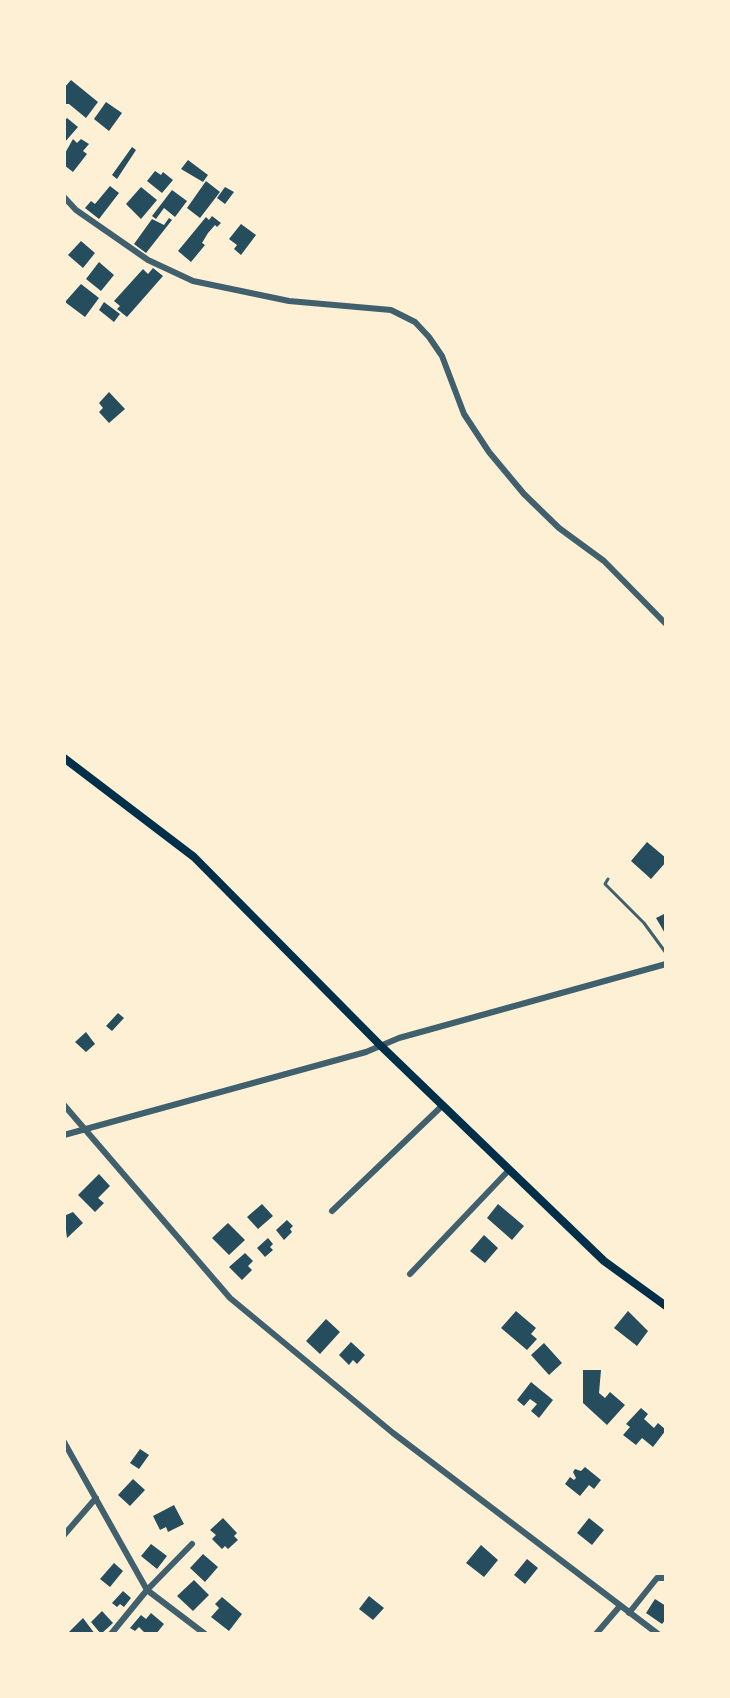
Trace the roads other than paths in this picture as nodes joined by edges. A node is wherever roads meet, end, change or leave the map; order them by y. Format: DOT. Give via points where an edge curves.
graph roads {
  1 [pos="64,198"];
  2 [pos="666,624"];
  3 [pos="64,758"];
  4 [pos="608,879"];
  5 [pos="666,953"];
  6 [pos="666,964"];
  7 [pos="380,1045"];
  8 [pos="64,1105"];
  9 [pos="443,1105"];
  10 [pos="84,1130"];
  11 [pos="65,1135"];
  12 [pos="509,1170"];
  13 [pos="332,1211"];
  14 [pos="410,1274"];
  15 [pos="666,1306"];
  16 [pos="64,1442"];
  17 [pos="96,1498"];
  18 [pos="64,1535"];
  19 [pos="192,1544"];
  20 [pos="666,1578"];
  21 [pos="147,1590"];
  22 [pos="620,1606"];
  23 [pos="629,1613"];
  24 [pos="111,1634"];
  25 [pos="205,1634"];
  26 [pos="597,1634"];
  27 [pos="658,1634"];
  1 -- 2 [label="street" via="148,260 193,280 289,302 391,310 415,322 442,356 464,414 489,452 524,494 604,561"];
  3 -- 7 [label="main road" via="194,857"];
  4 -- 5 [label="lane" via="605,884 644,923"];
  6 -- 7 [label="street"];
  7 -- 9 [label="main road"];
  7 -- 10 [label="street"];
  8 -- 10 [label="street"];
  9 -- 12 [label="main road"];
  9 -- 13 [label="street"];
  10 -- 11 [label="street"];
  10 -- 22 [label="street" via="230,1298 393,1433"];
  12 -- 14 [label="street"];
  12 -- 15 [label="main road" via="604,1261"];
  16 -- 17 [label="street"];
  17 -- 18 [label="street"];
  17 -- 21 [label="street"];
  19 -- 21 [label="street"];
  20 -- 23 [label="street" via="657,1578"];
  21 -- 24 [label="street"];
  21 -- 25 [label="street"];
  22 -- 23 [label="street"];
  22 -- 26 [label="street"];
  23 -- 27 [label="street"];
}
